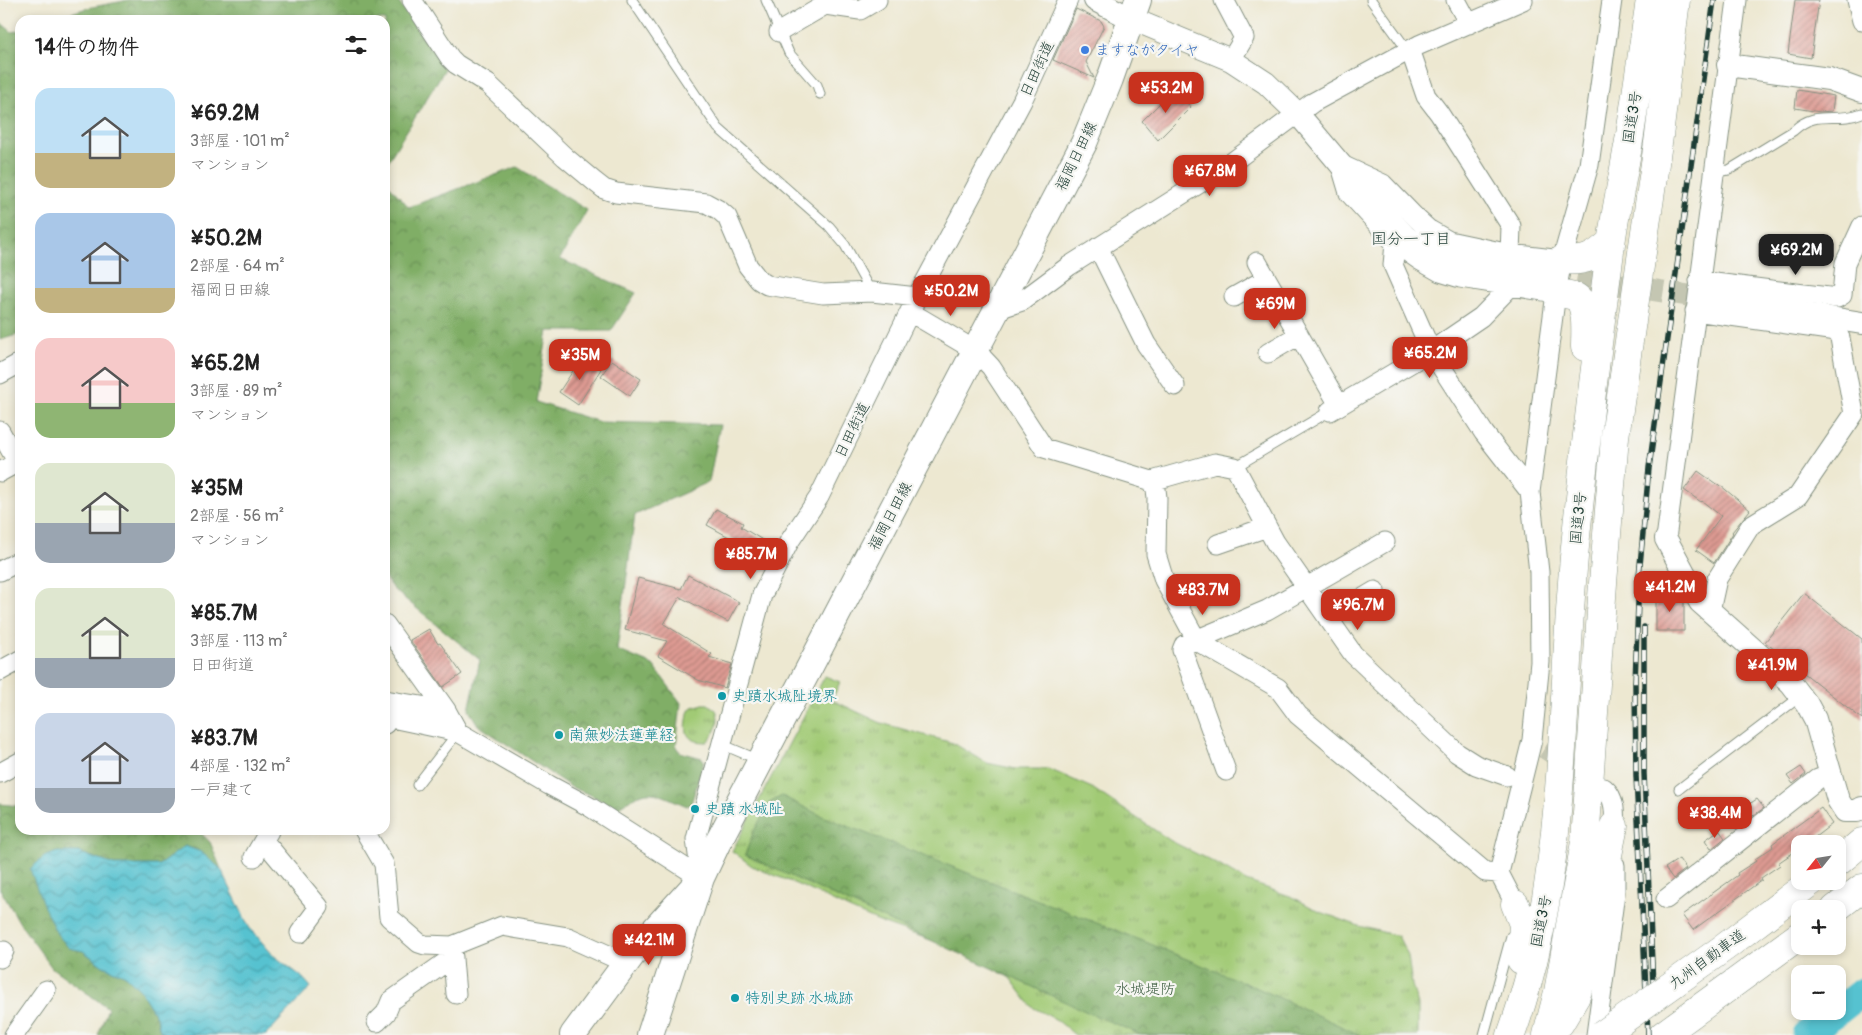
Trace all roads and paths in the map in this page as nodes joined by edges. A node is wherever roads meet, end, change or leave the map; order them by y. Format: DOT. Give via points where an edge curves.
graph roads {
  1 [pos="412,0"];
  2 [pos="632,0"];
  3 [pos="766,0"];
  4 [pos="877,0"];
  5 [pos="1068,0"];
  6 [pos="1095,0"];
  7 [pos="1224,0"];
  8 [pos="1371,0"];
  9 [pos="1456,0"];
  10 [pos="1523,0"];
  11 [pos="1612,0"];
  12 [pos="1637,0"];
  13 [pos="1650,0"];
  14 [pos="1676,0"];
  15 [pos="1689,0"];
  16 [pos="1736,0"];
  17 [pos="1857,0"];
  18 [pos="1135,9"];
  19 [pos="1862,20"];
  20 [pos="1469,24"];
  21 [pos="779,32"];
  22 [pos="1408,51"];
  23 [pos="1232,60"];
  24 [pos="1728,65"];
  25 [pos="1862,90"];
  26 [pos="820,94"];
  27 [pos="1862,113"];
  28 [pos="1298,114"];
  29 [pos="1630,136"];
  30 [pos="1659,136"];
  31 [pos="1340,164"];
  32 [pos="1715,172"];
  33 [pos="1862,226"];
  34 [pos="1611,242"];
  35 [pos="1395,243"];
  36 [pos="1098,247"];
  37 [pos="1510,254"];
  38 [pos="1257,262"];
  39 [pos="1554,275"];
  40 [pos="1266,279"];
  41 [pos="1510,287"];
  42 [pos="872,292"];
  43 [pos="1234,297"];
  44 [pos="1702,297"];
  45 [pos="914,305"];
  46 [pos="998,309"];
  47 [pos="1862,323"];
  48 [pos="1299,335"];
  49 [pos="976,351"];
  50 [pos="1432,351"];
  51 [pos="1268,353"];
  52 [pos="15,366"];
  53 [pos="0,374"];
  54 [pos="1175,386"];
  55 [pos="1334,408"];
  56 [pos="1855,426"];
  57 [pos="0,431"];
  58 [pos="15,457"];
  59 [pos="15,466"];
  60 [pos="1235,467"];
  61 [pos="1583,469"];
  62 [pos="0,472"];
  63 [pos="1152,481"];
  64 [pos="1530,492"];
  65 [pos="1267,527"];
  66 [pos="1666,539"];
  67 [pos="1386,542"];
  68 [pos="1218,544"];
  69 [pos="15,563"];
  70 [pos="0,572"];
  71 [pos="1306,589"];
  72 [pos="1375,591"];
  73 [pos="1710,611"];
  74 [pos="1328,619"];
  75 [pos="390,631"];
  76 [pos="1197,641"];
  77 [pos="15,663"];
  78 [pos="0,671"];
  79 [pos="1801,696"];
  80 [pos="390,701"];
  81 [pos="446,710"];
  82 [pos="390,718"];
  83 [pos="458,732"];
  84 [pos="722,744"];
  85 [pos="761,761"];
  86 [pos="15,765"];
  87 [pos="1226,771"];
  88 [pos="0,773"];
  89 [pos="1830,774"];
  90 [pos="1506,776"];
  91 [pos="417,786"];
  92 [pos="1604,788"];
  93 [pos="1679,789"];
  94 [pos="1862,808"];
  95 [pos="1614,826"];
  96 [pos="267,835"];
  97 [pos="367,835"];
  98 [pos="1862,842"];
  99 [pos="1846,855"];
  100 [pos="254,857"];
  101 [pos="1499,873"];
  102 [pos="701,878"];
  103 [pos="1862,888"];
  104 [pos="1800,890"];
  105 [pos="1666,899"];
  106 [pos="1846,900"];
  107 [pos="1515,904"];
  108 [pos="300,934"];
  109 [pos="1791,942"];
  110 [pos="452,952"];
  111 [pos="630,957"];
  112 [pos="46,990"];
  113 [pos="456,994"];
  114 [pos="377,1022"];
  115 [pos="1514,1028"];
  116 [pos="14,1035"];
  117 [pos="573,1035"];
  118 [pos="650,1035"];
  119 [pos="1484,1035"];
  120 [pos="1547,1035"];
  121 [pos="1553,1035"];
  122 [pos="1596,1035"];
  123 [pos="1602,1035"];
  124 [pos="1662,1035"];
  1 -- 42 [label="street" via="456,64 488,84 604,189 616,194 706,203 719,210 727,218 748,266 767,285 823,294"];
  2 -- 42 [label="lane" via="718,128 829,226 845,245"];
  3 -- 21 [label="lane"];
  4 -- 21 [label="street" via="860,10 825,5"];
  5 -- 45 [label="street, 日田街道" via="1022,101"];
  6 -- 18 [label="street"];
  7 -- 23 [label="street" via="1244,38"];
  8 -- 22 [label="lane"];
  9 -- 20 [label="street"];
  10 -- 20 [label="street"];
  11 -- 39 [label="street" via="1589,165"];
  12 -- 29 [label="highway" via="1632,43"];
  13 -- 29 [label="highway, 国道3号"];
  14 -- 30 [label="highway, 国道3号"];
  15 -- 30 [label="highway"];
  16 -- 24 [label="street"];
  17 -- 19 [label="street"];
  18 -- 23 [label="street"];
  18 -- 46 [label="main road, 福岡日田線" via="1084,143"];
  20 -- 22 [label="street"];
  21 -- 26 [label="lane" via="789,54 817,85"];
  22 -- 28 [label="street" via="1312,103"];
  22 -- 37 [label="street" via="1426,96 1512,226"];
  23 -- 28 [label="street" via="1266,83"];
  24 -- 25 [label="street" via="1829,79"];
  24 -- 32 [label="street"];
  27 -- 32 [label="lane" via="1802,122 1793,131 1729,170"];
  28 -- 31 [label="street"];
  28 -- 36 [label="street" via="1227,166"];
  29 -- 34 [label="highway, 国道3号"];
  30 -- 120 [label="highway, 国道3号" via="1615,437 1585,842"];
  31 -- 35 [label="street" via="1349,193"];
  31 -- 37 [label="street" via="1383,184 1440,237"];
  31 -- 39 [label="street" via="1405,236 1426,250 1467,263"];
  32 -- 44 [label="street"];
  33 -- 44 [label="street" via="1845,262 1842,294 1837,298"];
  34 -- 39 [label="highway" via="1591,258 1577,261"];
  34 -- 61 [label="highway, 国道3号"];
  35 -- 41 [label="street" via="1440,272"];
  35 -- 50 [label="street" via="1393,265"];
  36 -- 46 [label="street" via="1022,301"];
  36 -- 54 [label="street" via="1146,344"];
  37 -- 39 [label="street"];
  38 -- 40 [label="street"];
  39 -- 41 [label="street"];
  39 -- 61 [label="highway" via="1573,296 1579,298 1585,316"];
  39 -- 64 [label="street"];
  40 -- 43 [label="street"];
  40 -- 48 [label="street"];
  41 -- 50 [label="street" via="1481,317"];
  42 -- 45 [label="street"];
  44 -- 47 [label="street"];
  44 -- 56 [label="street" via="1836,332 1840,338"];
  44 -- 66 [label="street"];
  45 -- 49 [label="street"];
  45 -- 84 [label="street, 日田街道" via="819,497 789,542 762,595"];
  46 -- 49 [label="main road, 福岡日田線"];
  48 -- 51 [label="street"];
  48 -- 55 [label="street"];
  49 -- 63 [label="street" via="991,367 1044,448"];
  49 -- 85 [label="main road, 福岡日田線"];
  50 -- 55 [label="street"];
  50 -- 64 [label="street" via="1484,433"];
  52 -- 53 [label="street"];
  55 -- 60 [label="lane"];
  56 -- 73 [label="street" via="1798,496 1751,524 1717,579"];
  57 -- 58 [label="street"];
  59 -- 62 [label="street"];
  60 -- 63 [label="street" via="1215,463"];
  60 -- 65 [label="street"];
  61 -- 115 [label="highway, 国道3号" via="1552,862 1539,942"];
  63 -- 76 [label="street" via="1157,498 1156,554 1164,580"];
  64 -- 101 [label="street" via="1539,572 1538,745"];
  65 -- 68 [label="street"];
  65 -- 71 [label="street"];
  66 -- 73 [label="street" via="1700,602"];
  67 -- 71 [label="street"];
  69 -- 70 [label="street"];
  71 -- 74 [label="street"];
  71 -- 76 [label="street"];
  72 -- 74 [label="street"];
  73 -- 79 [label="street"];
  74 -- 90 [label="street" via="1354,654 1458,753 1476,765"];
  75 -- 81 [label="street"];
  76 -- 87 [label="street" via="1182,650"];
  76 -- 101 [label="street" via="1278,688 1298,714 1485,872"];
  77 -- 78 [label="street"];
  79 -- 89 [label="street" via="1815,719"];
  79 -- 93 [label="lane"];
  80 -- 81 [label="street"];
  81 -- 83 [label="street"];
  82 -- 83 [label="street"];
  83 -- 91 [label="lane"];
  83 -- 102 [label="street" via="590,807"];
  84 -- 85 [label="lane"];
  84 -- 102 [label="street, 日田街道" via="696,839"];
  85 -- 102 [label="main road, 福岡日田線"];
  86 -- 88 [label="street"];
  89 -- 94 [label="street" via="1845,811"];
  89 -- 105 [label="street" via="1818,779"];
  92 -- 95 [label="street" via="1613,800"];
  95 -- 121 [label="highway" via="1583,976 1576,996"];
  95 -- 122 [label="street" via="1615,894"];
  96 -- 100 [label="street"];
  96 -- 108 [label="street" via="319,907"];
  97 -- 110 [label="street" via="384,864 389,917 419,943"];
  98 -- 99 [label="highway"];
  101 -- 107 [label="street"];
  102 -- 111 [label="main road"];
  102 -- 118 [label="main road, 福岡日田線"];
  103 -- 106 [label="highway"];
  104 -- 123 [label="highway, 九州自動車道, bridge"];
  107 -- 115 [label="highway" via="1523,924 1523,939"];
  107 -- 119 [label="lane" via="1513,928"];
  109 -- 124 [label="highway"];
  110 -- 111 [label="street" via="502,926 568,937"];
  110 -- 113 [label="street"];
  110 -- 114 [label="street" via="391,1001"];
  111 -- 117 [label="main road"];
  111 -- 118 [label="main road" via="652,960 656,967"];
  112 -- 116 [label="street"];
}
